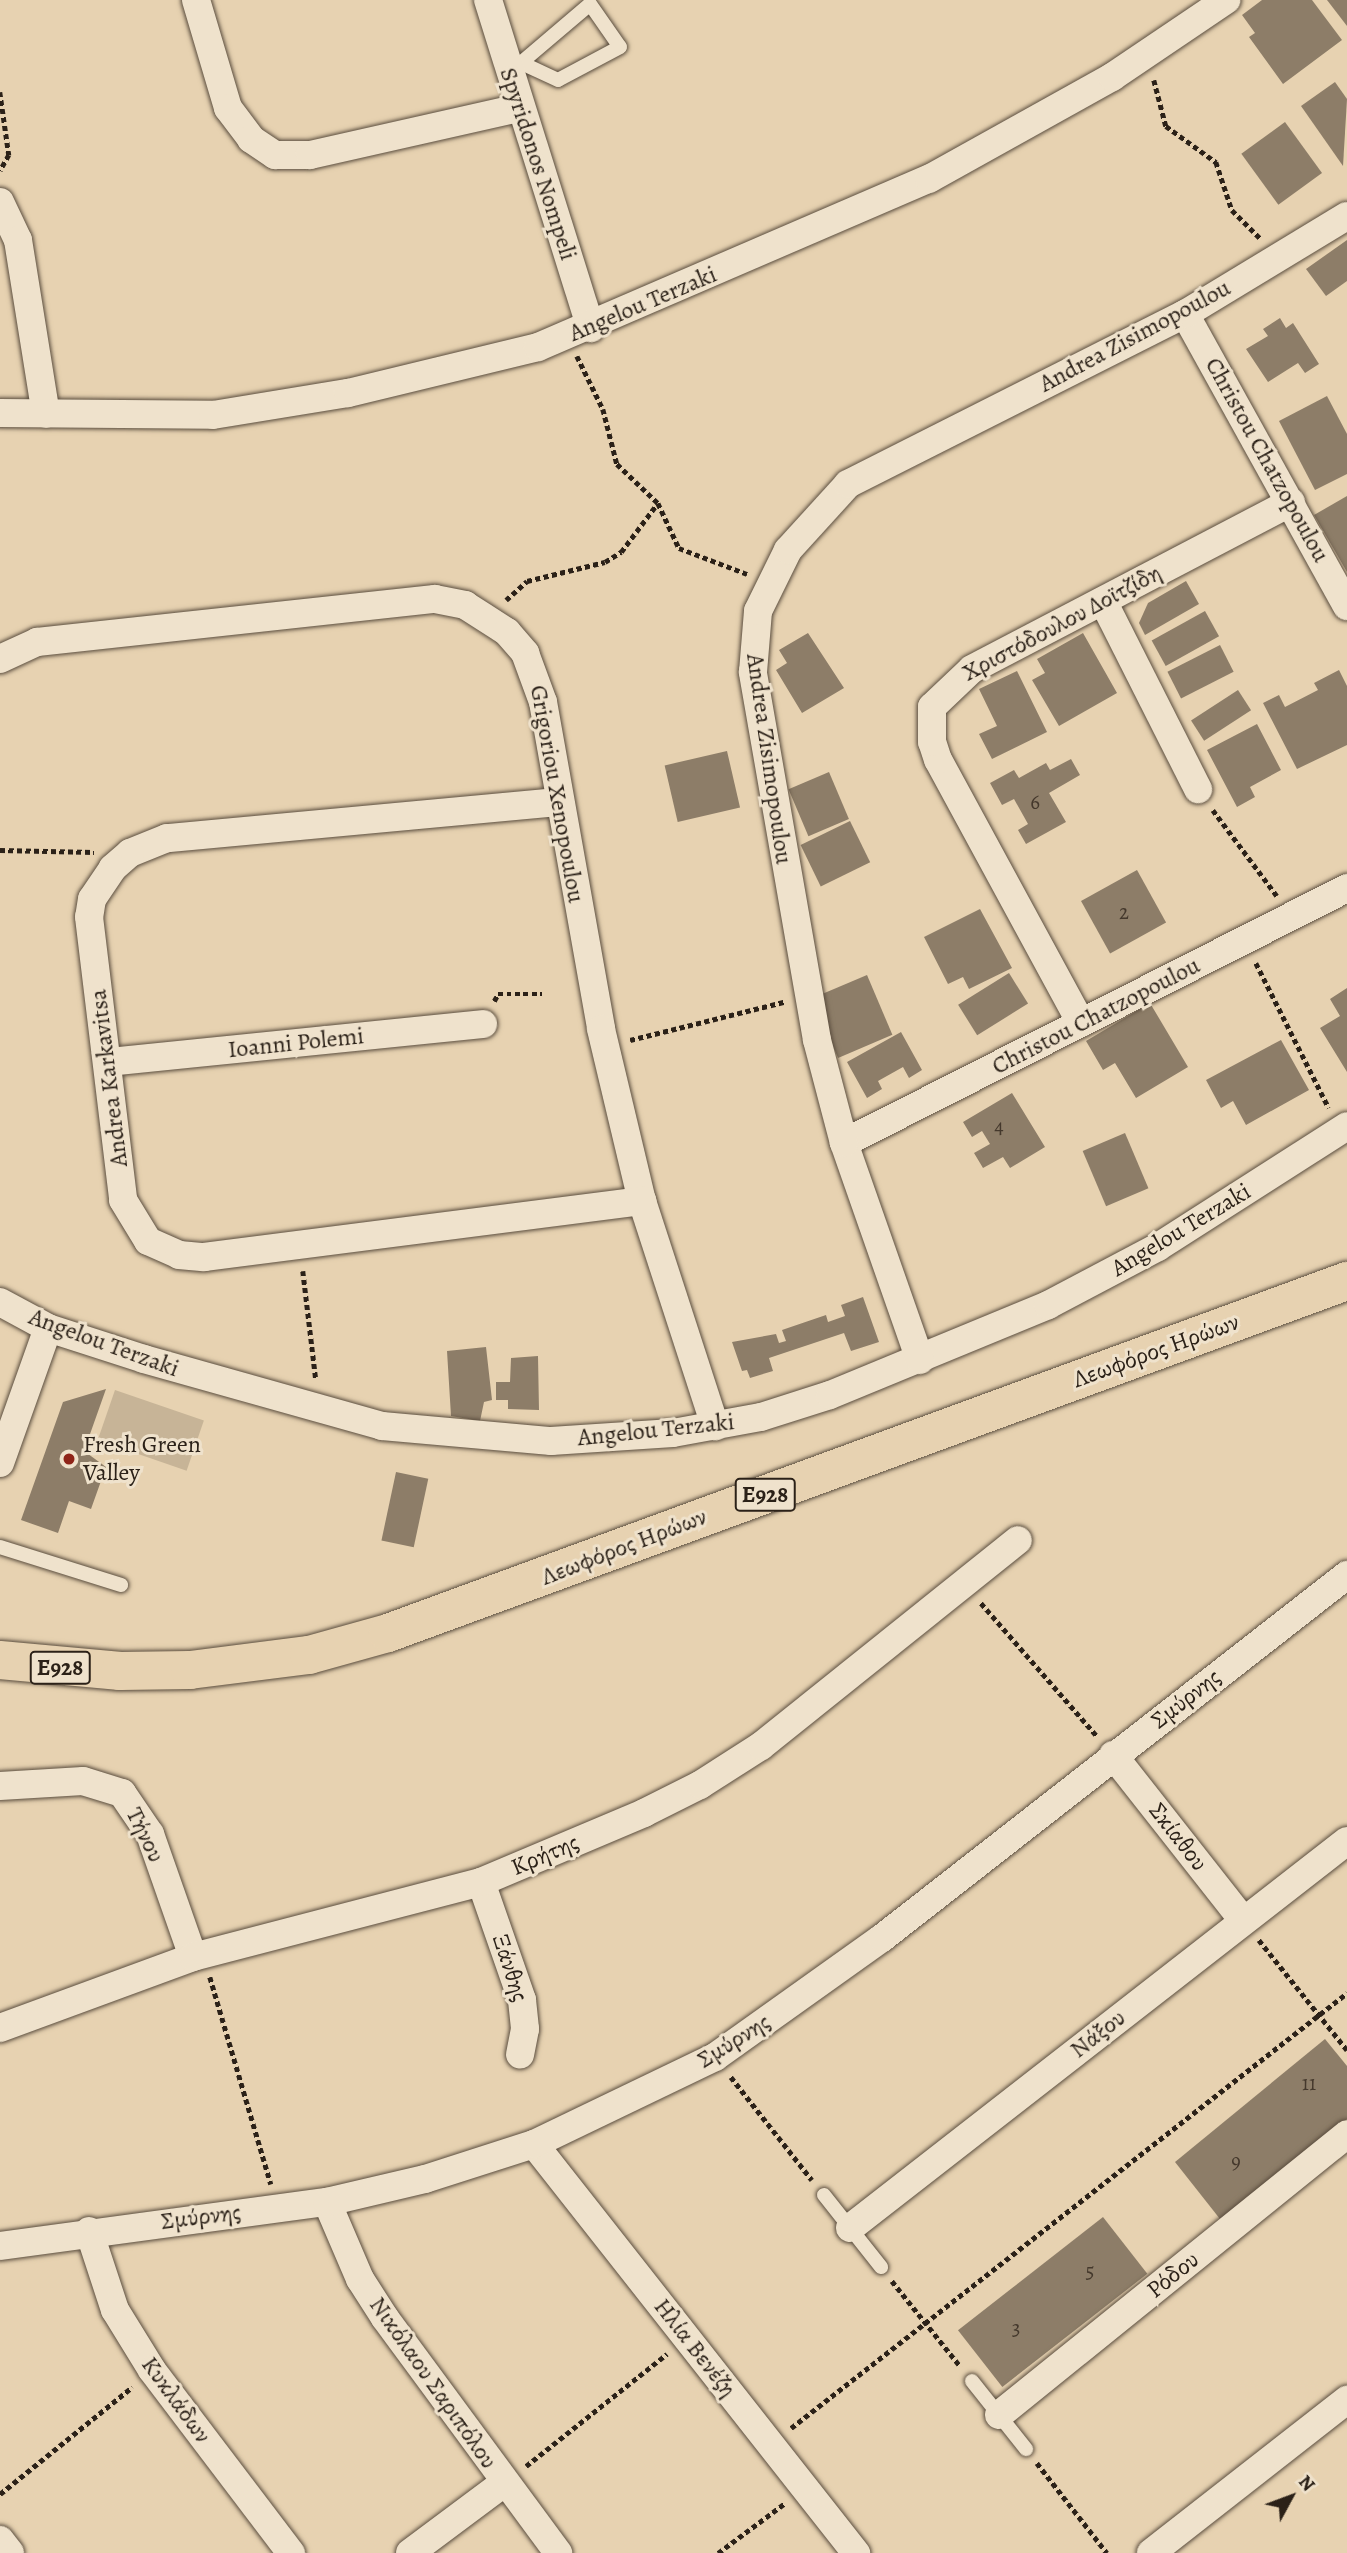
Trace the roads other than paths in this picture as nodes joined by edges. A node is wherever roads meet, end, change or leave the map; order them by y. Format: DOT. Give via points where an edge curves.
graph roads {
  1 [pos="196,0"];
  2 [pos="488,0"];
  3 [pos="1226,0"];
  4 [pos="515,68"];
  5 [pos="518,108"];
  6 [pos="0,202"];
  7 [pos="1347,216"];
  8 [pos="1185,314"];
  9 [pos="582,331"];
  10 [pos="0,413"];
  11 [pos="46,414"];
  12 [pos="1291,502"];
  13 [pos="1102,601"];
  14 [pos="1347,606"];
  15 [pos="0,659"];
  16 [pos="1198,789"];
  17 [pos="558,802"];
  18 [pos="1347,888"];
  19 [pos="1081,1023"];
  20 [pos="483,1024"];
  21 [pos="109,1062"];
  22 [pos="1344,1128"];
  23 [pos="844,1143"];
  24 [pos="642,1201"];
  25 [pos="1347,1281"];
  26 [pos="0,1302"];
  27 [pos="48,1328"];
  28 [pos="920,1360"];
  29 [pos="715,1426"];
  30 [pos="0,1463"];
  31 [pos="1018,1540"];
  32 [pos="0,1547"];
  33 [pos="1347,1575"];
  34 [pos="121,1585"];
  35 [pos="0,1660"];
  36 [pos="1113,1755"];
  37 [pos="0,1786"];
  38 [pos="1347,1841"];
  39 [pos="481,1882"];
  40 [pos="1243,1920"];
  41 [pos="198,1956"];
  42 [pos="0,2028"];
  43 [pos="520,2055"];
  44 [pos="1347,2134"];
  45 [pos="534,2144"];
  46 [pos="824,2195"];
  47 [pos="327,2202"];
  48 [pos="850,2228"];
  49 [pos="89,2231"];
  50 [pos="0,2246"];
  51 [pos="881,2267"];
  52 [pos="972,2381"];
  53 [pos="1347,2400"];
  54 [pos="999,2415"];
  55 [pos="1026,2449"];
  56 [pos="504,2483"];
  57 [pos="0,2540"];
  58 [pos="10,2553"];
  59 [pos="291,2553"];
  60 [pos="410,2553"];
  61 [pos="558,2553"];
  62 [pos="856,2553"];
  63 [pos="1151,2553"];
  1 -- 5 [label="street" via="228,108 251,139 275,155 310,155"];
  2 -- 4 [label="street, Spyridonos Nompeli"];
  3 -- 9 [label="street, Angelou Terzaki" via="1138,60 929,179"];
  4 -- 4 [label="lane" via="590,4 620,47 558,80"];
  4 -- 5 [label="street, Spyridonos Nompeli"];
  5 -- 9 [label="street, Spyridonos Nompeli"];
  6 -- 11 [label="street" via="18,240"];
  7 -- 8 [label="street, Andrea Zisimopoulou"];
  8 -- 12 [label="street, Christou Chatzopoulou"];
  8 -- 23 [label="street, Andrea Zisimopoulou" via="848,484 806,524 769,584 758,611 753,672 809,996"];
  9 -- 11 [label="street, Angelou Terzaki" via="486,363 214,415"];
  10 -- 11 [label="street, Angelou Terzaki"];
  12 -- 13 [label="street, Χριστόδουλου Δοϊτζίδη"];
  12 -- 14 [label="street, Christou Chatzopoulou"];
  13 -- 16 [label="street"];
  13 -- 19 [label="street, Χριστόδουλου Δοϊτζίδη" via="955,680 932,708 930,725 939,760"];
  15 -- 17 [label="street, Grigoriou Xenopoulou" via="48,640 435,599 489,618 525,653 536,676"];
  17 -- 21 [label="street, Andrea Karkavitsa" via="167,838 130,853 100,885 89,917"];
  17 -- 24 [label="street, Grigoriou Xenopoulou" via="605,1046"];
  18 -- 19 [label="street, Christou Chatzopoulou"];
  19 -- 23 [label="street, Christou Chatzopoulou"];
  20 -- 21 [label="street, Ioanni Polemi"];
  21 -- 24 [label="street, Andrea Karkavitsa" via="123,1200 148,1241 180,1255 204,1257"];
  22 -- 28 [label="street, Angelou Terzaki" via="1157,1247 1048,1306"];
  23 -- 28 [label="street, Andrea Zisimopoulou"];
  24 -- 29 [label="street, Grigoriou Xenopoulou"];
  25 -- 35 [label="main road, Λεωφόρος Ηρώων / E928" via="388,1633 309,1655 190,1670 120,1671"];
  26 -- 27 [label="street, Angelou Terzaki"];
  27 -- 29 [label="street, Angelou Terzaki" via="320,1412 382,1426 551,1441"];
  27 -- 30 [label="street"];
  28 -- 29 [label="street, Angelou Terzaki" via="796,1406"];
  31 -- 39 [label="street, Κρήτης" via="761,1746 700,1785"];
  32 -- 34 [label="lane"];
  33 -- 36 [label="street, Σμύρνης"];
  36 -- 40 [label="street, Σκίαθου"];
  36 -- 45 [label="street, Σμύρνης" via="882,1938 715,2057"];
  37 -- 41 [label="street, Τήνου" via="83,1782 122,1793 150,1834"];
  38 -- 40 [label="street, Νάξου"];
  39 -- 41 [label="street, Κρήτης"];
  39 -- 43 [label="street, Ξάνθης" via="522,2000 525,2029"];
  40 -- 48 [label="street, Νάξου"];
  41 -- 42 [label="street, Κρήτης"];
  44 -- 54 [label="street, Ρόδου"];
  45 -- 47 [label="street, Σμύρνης" via="425,2179"];
  45 -- 62 [label="street, Ηλία Βενέζη"];
  46 -- 48 [label="lane"];
  47 -- 49 [label="street, Σμύρνης"];
  47 -- 56 [label="street, Νικόλαου Σαριπόλου" via="360,2279"];
  48 -- 51 [label="lane"];
  49 -- 50 [label="street, Σμύρνης"];
  49 -- 59 [label="street, Κυκλάδων" via="114,2310 152,2370"];
  52 -- 54 [label="lane"];
  53 -- 63 [label="street"];
  54 -- 55 [label="lane"];
  56 -- 60 [label="street"];
  56 -- 61 [label="street, Νικόλαου Σαριπόλου"];
  57 -- 58 [label="street"];
}
